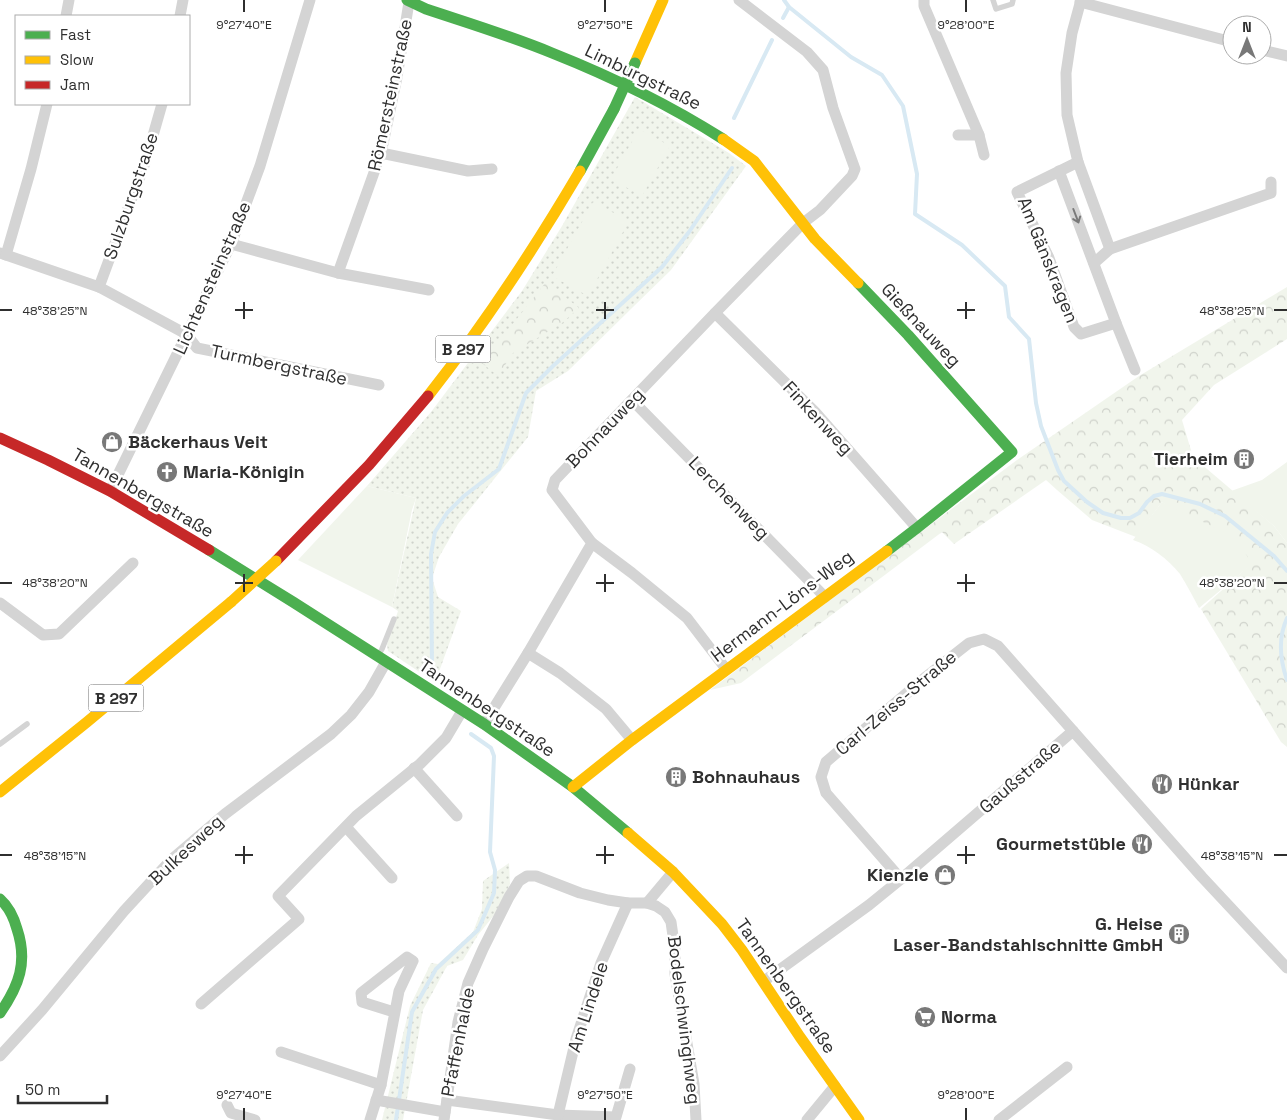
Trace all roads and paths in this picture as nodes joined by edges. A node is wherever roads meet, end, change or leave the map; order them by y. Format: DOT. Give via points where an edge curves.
graph roads {
  1 [pos="69,0"];
  2 [pos="183,0"];
  3 [pos="310,0"];
  4 [pos="663,0"];
  5 [pos="740,0"];
  6 [pos="993,0"];
  7 [pos="1014,0"];
  8 [pos="408,1"];
  9 [pos="1080,1"];
  10 [pos="921,2"];
  11 [pos="66,15"];
  12 [pos="180,15"];
  13 [pos="1222,39"];
  14 [pos="1272,52"];
  15 [pos="1287,56"];
  16 [pos="47,105"];
  17 [pos="162,105"];
  18 [pos="958,135"];
  19 [pos="979,135"];
  20 [pos="381,153"];
  21 [pos="984,155"];
  22 [pos="1078,162"];
  23 [pos="492,169"];
  24 [pos="1059,171"];
  25 [pos="1270,182"];
  26 [pos="803,223"];
  27 [pos="231,244"];
  28 [pos="1110,249"];
  29 [pos="3,254"];
  30 [pos="1094,263"];
  31 [pos="338,273"];
  32 [pos="99,287"];
  33 [pos="429,290"];
  34 [pos="715,313"];
  35 [pos="1116,323"];
  36 [pos="186,334"];
  37 [pos="1135,370"];
  38 [pos="379,385"];
  39 [pos="632,400"];
  40 [pos="0,438"];
  41 [pos="1012,452"];
  42 [pos="110,491"];
  43 [pos="917,528"];
  44 [pos="592,543"];
  45 [pos="133,563"];
  46 [pos="825,597"];
  47 [pos="0,604"];
  48 [pos="394,619"];
  49 [pos="528,653"];
  50 [pos="382,660"];
  51 [pos="726,669"];
  52 [pos="462,711"];
  53 [pos="27,724"];
  54 [pos="484,724"];
  55 [pos="1073,731"];
  56 [pos="632,740"];
  57 [pos="0,744"];
  58 [pos="414,768"];
  59 [pos="573,787"];
  60 [pos="0,792"];
  61 [pos="457,816"];
  62 [pos="346,827"];
  63 [pos="673,872"];
  64 [pos="392,878"];
  65 [pos="901,879"];
  66 [pos="0,898"];
  67 [pos="628,903"];
  68 [pos="647,903"];
  69 [pos="1287,968"];
  70 [pos="764,981"];
  71 [pos="201,1004"];
  72 [pos="394,1012"];
  73 [pos="0,1013"];
  74 [pos="281,1052"];
  75 [pos="0,1056"];
  76 [pos="1066,1067"];
  77 [pos="630,1069"];
  78 [pos="381,1084"];
  79 [pos="835,1086"];
  80 [pos="379,1100"];
  81 [pos="227,1105"];
  82 [pos="445,1110"];
  83 [pos="558,1115"];
  84 [pos="584,1118"];
  85 [pos="255,1120"];
  86 [pos="370,1120"];
  87 [pos="696,1120"];
  88 [pos="807,1120"];
  89 [pos="859,1120"];
  90 [pos="999,1120"];
  1 -- 11 [label="street"];
  2 -- 12 [label="street"];
  3 -- 27 [label="street, Lichtensteinstraße" via="260,166"];
  4 -- 60 [label="street, B 297, bridge" via="614,109 542,234 468,343 386,446 325,512 231,602"];
  5 -- 26 [label="street, Bohnauweg" via="807,52 823,70 855,169 820,210"];
  6 -- 7 [label="lane" via="996,9 1012,4"];
  8 -- 20 [label="street, Römersteinstraße" via="398,77"];
  8 -- 26 [label="street, Limburgstraße" via="553,53 630,87 687,117 754,161"];
  9 -- 13 [label="street"];
  9 -- 22 [label="street" via="1066,73 1067,114"];
  10 -- 19 [label="street"];
  14 -- 15 [label="street"];
  16 -- 29 [label="street" via="31,169"];
  17 -- 32 [label="street, Sulzburgstraße" via="146,160"];
  18 -- 19 [label="street"];
  19 -- 21 [label="street"];
  20 -- 23 [label="street" via="468,171"];
  20 -- 31 [label="street, Römersteinstraße"];
  22 -- 24 [label="street"];
  22 -- 28 [label="street"];
  24 -- 30 [label="street, one-way"];
  24 -- 35 [label="street, Am Gänskragen" via="1017,192 1049,258 1074,327 1081,334"];
  25 -- 28 [label="street" via="1271,193"];
  26 -- 34 [label="street, Bohnauweg"];
  26 -- 41 [label="street, Gießnauweg"];
  27 -- 31 [label="street"];
  27 -- 36 [label="street, Lichtensteinstraße"];
  28 -- 30 [label="street"];
  29 -- 32 [label="street, Turmbergstraße"];
  30 -- 35 [label="street"];
  31 -- 33 [label="street"];
  32 -- 36 [label="street, Turmbergstraße"];
  34 -- 39 [label="street, Bohnauweg"];
  34 -- 43 [label="street, Finkenweg" via="815,412"];
  35 -- 37 [label="street"];
  36 -- 38 [label="street, Turmbergstraße" via="198,348"];
  36 -- 42 [label="street, Lichtensteinstraße"];
  39 -- 44 [label="street, Bohnauweg" via="555,480 552,490"];
  39 -- 46 [label="street, Lerchenweg"];
  40 -- 42 [label="street, Tannenbergstraße"];
  41 -- 43 [label="street, Hermann-Löns-Weg"];
  42 -- 50 [label="street, Tannenbergstraße"];
  43 -- 46 [label="street, Hermann-Löns-Weg"];
  44 -- 49 [label="street"];
  44 -- 51 [label="street" via="687,618"];
  45 -- 47 [label="street" via="60,634 43,635"];
  46 -- 51 [label="street, Hermann-Löns-Weg"];
  48 -- 50 [label="lane" via="382,649"];
  49 -- 54 [label="street"];
  49 -- 56 [label="street" via="560,673 606,710"];
  50 -- 52 [label="street, Tannenbergstraße"];
  50 -- 75 [label="street, Bulkesweg" via="369,692 351,714 331,734 225,814 171,860"];
  51 -- 56 [label="street, Hermann-Löns-Weg"];
  52 -- 54 [label="street, Tannenbergstraße"];
  52 -- 58 [label="street" via="446,738"];
  53 -- 57 [label="lane"];
  54 -- 59 [label="street, Tannenbergstraße"];
  55 -- 65 [label="street, Gaußstraße"];
  55 -- 65 [label="street, Carl-Zeiss-Straße" via="998,646 984,639 969,643 826,762 821,776 826,793"];
  55 -- 69 [label="street, Gaußstraße" via="1202,878"];
  56 -- 59 [label="street, Hermann-Löns-Weg"];
  58 -- 61 [label="street"];
  58 -- 62 [label="street"];
  59 -- 63 [label="street, Tannenbergstraße"];
  62 -- 64 [label="street"];
  62 -- 71 [label="street" via="278,896 299,919"];
  63 -- 68 [label="street"];
  63 -- 70 [label="street, Tannenbergstraße" via="722,924"];
  65 -- 70 [label="street, Gaußstraße"];
  66 -- 73 [label="street" via="19,931 23,959 16,988"];
  67 -- 68 [label="street, Pfaffenhalde"];
  67 -- 82 [label="street, Pfaffenhalde" via="580,893 536,876 526,876 519,881 468,983 458,1022"];
  67 -- 83 [label="street, Am Lindele" via="601,963 576,1039"];
  68 -- 87 [label="street, Bodelschwinghweg" via="664,912 671,922 674,974 694,1084"];
  70 -- 79 [label="street, Tannenbergstraße"];
  72 -- 72 [label="street" via="398,991 413,961 407,957 361,993 362,1002"];
  72 -- 78 [label="street"];
  74 -- 78 [label="street"];
  76 -- 90 [label="street"];
  77 -- 84 [label="street" via="616,1117"];
  78 -- 80 [label="street"];
  79 -- 88 [label="street"];
  79 -- 89 [label="street, Tannenbergstraße"];
  80 -- 82 [label="street"];
  80 -- 86 [label="street"];
  81 -- 85 [label="street" via="231,1113"];
  82 -- 83 [label="street"];
  83 -- 84 [label="street"];
}
